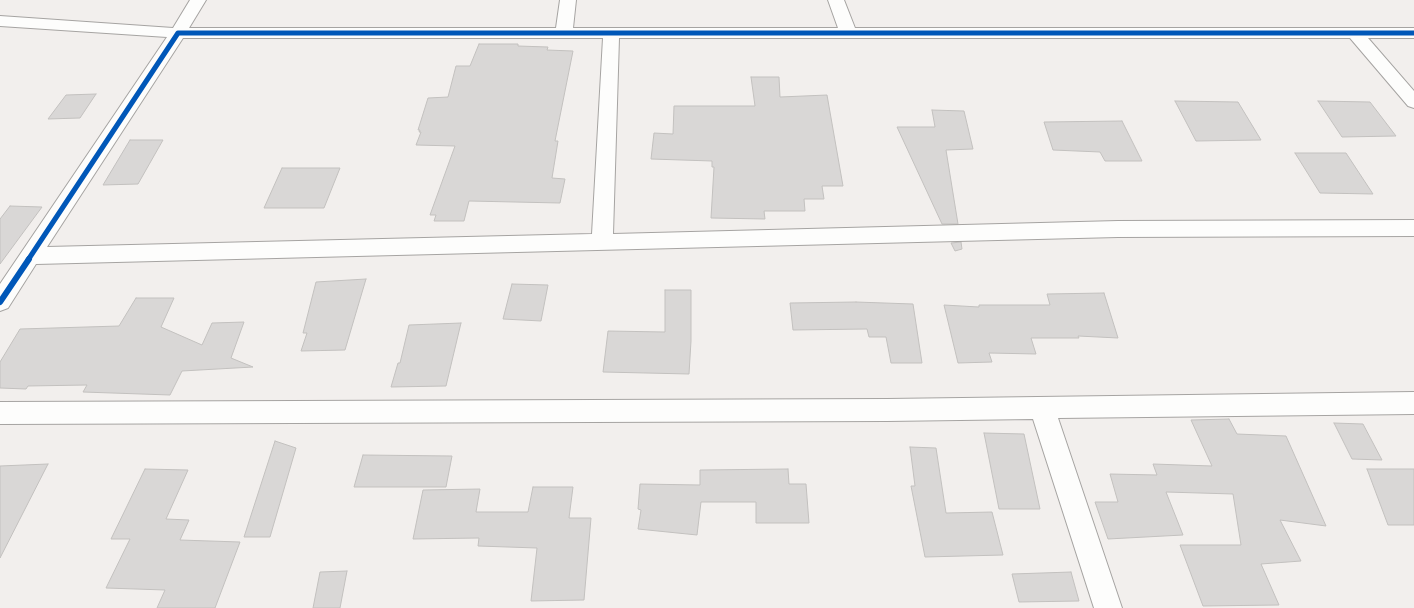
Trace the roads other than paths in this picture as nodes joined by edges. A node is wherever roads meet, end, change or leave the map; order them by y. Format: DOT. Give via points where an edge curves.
graph roads {
  1 [pos="198,0"];
  2 [pos="568,0"];
  3 [pos="836,0"];
  4 [pos="0,21"];
  5 [pos="564,32"];
  6 [pos="611,32"];
  7 [pos="848,32"];
  8 [pos="178,33"];
  9 [pos="1355,33"];
  10 [pos="1414,33"];
  11 [pos="1414,102"];
  12 [pos="1414,228"];
  13 [pos="602,242"];
  14 [pos="31,256"];
  15 [pos="0,302"];
  16 [pos="1414,403"];
  17 [pos="1042,408"];
  18 [pos="0,413"];
  19 [pos="1108,608"];
  1 -- 8 [label="street"];
  2 -- 5 [label="street"];
  3 -- 7 [label="street"];
  4 -- 8 [label="street"];
  5 -- 6 [label="street"];
  5 -- 8 [label="street"];
  6 -- 7 [label="street"];
  6 -- 13 [label="street"];
  7 -- 9 [label="street"];
  8 -- 14 [label="street"];
  9 -- 10 [label="street"];
  9 -- 11 [label="street"];
  12 -- 13 [label="street" via="1118,229"];
  13 -- 14 [label="street"];
  14 -- 15 [label="street"];
  16 -- 17 [label="street"];
  17 -- 18 [label="street"];
  17 -- 19 [label="street"];
}
